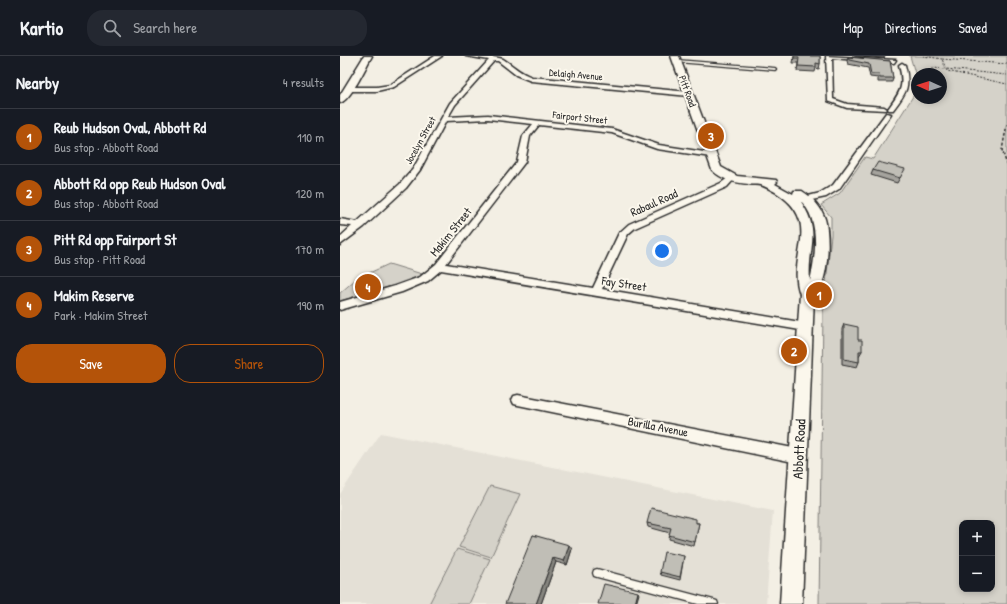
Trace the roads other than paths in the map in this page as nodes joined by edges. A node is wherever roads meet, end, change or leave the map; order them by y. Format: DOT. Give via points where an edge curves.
graph roads {
  1 [pos="368,56"];
  2 [pos="439,56"];
  3 [pos="469,56"];
  4 [pos="829,56"];
  5 [pos="494,58"];
  6 [pos="676,59"];
  7 [pos="775,69"];
  8 [pos="349,89"];
  9 [pos="689,94"];
  10 [pos="340,100"];
  11 [pos="887,111"];
  12 [pos="444,119"];
  13 [pos="537,123"];
  14 [pos="711,156"];
  15 [pos="732,177"];
  16 [pos="801,201"];
  17 [pos="340,222"];
  18 [pos="361,225"];
  19 [pos="340,242"];
  20 [pos="439,266"];
  21 [pos="596,292"];
  22 [pos="340,306"];
  23 [pos="806,327"];
  24 [pos="518,400"];
  25 [pos="798,456"];
  26 [pos="597,573"];
  27 [pos="714,604"];
  28 [pos="791,604"];
  1 -- 8 [label="main road"];
  2 -- 8 [label="street" via="392,86"];
  3 -- 5 [label="street, Delaigh Avenue"];
  4 -- 11 [label="street" via="831,102"];
  4 -- 11 [label="street" via="894,61 902,65 906,86"];
  5 -- 9 [label="street, Delaigh Avenue" via="505,62 518,74 531,79"];
  5 -- 12 [label="street, Jocelyn Street" via="452,104"];
  6 -- 7 [label="lane"];
  6 -- 9 [label="main road, Pitt Road"];
  8 -- 10 [label="main road"];
  9 -- 14 [label="main road, Pitt Road"];
  11 -- 16 [label="street" via="836,187 823,195"];
  12 -- 13 [label="street, Fairport Street" via="488,117"];
  12 -- 18 [label="street, Jocelyn Street" via="416,170 403,186"];
  13 -- 14 [label="street, Fairport Street" via="612,131 654,146"];
  13 -- 20 [label="street, Makim Street" via="527,136 521,162"];
  14 -- 15 [label="main road, Pitt Road" via="718,171"];
  15 -- 16 [label="main road, Pitt Road" via="784,185"];
  15 -- 21 [label="street, Rabaul Road" via="724,185 632,226 624,233"];
  16 -- 23 [label="main road, Abbott Road" via="807,231 802,285 807,294"];
  17 -- 18 [label="street"];
  18 -- 19 [label="street, Jocelyn Street"];
  20 -- 21 [label="street, Fay Street"];
  20 -- 22 [label="street, Makim Street" via="424,279"];
  21 -- 23 [label="street, Fay Street"];
  23 -- 25 [label="main road, Abbott Road"];
  24 -- 25 [label="street, Burilla Avenue"];
  25 -- 28 [label="main road, Abbott Road"];
  26 -- 27 [label="lane"];
}
